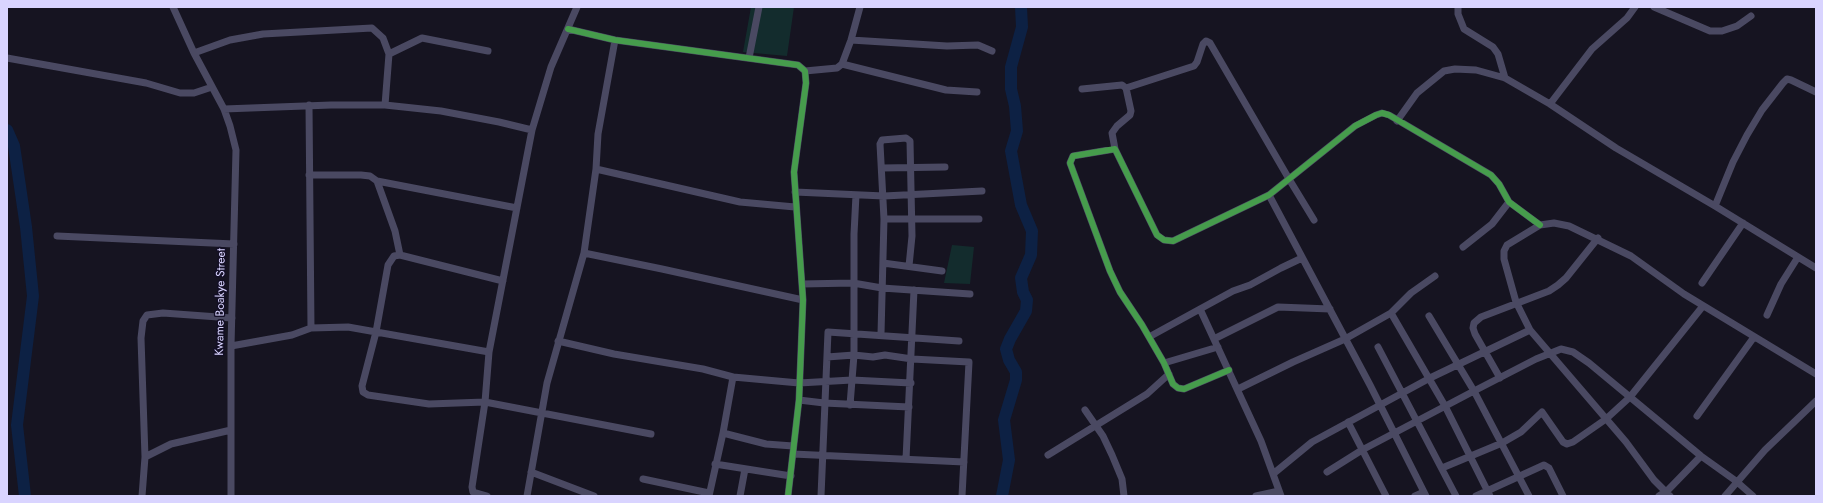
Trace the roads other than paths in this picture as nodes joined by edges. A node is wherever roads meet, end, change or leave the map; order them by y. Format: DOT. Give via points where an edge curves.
graph roads {
  1 [pos="173,7"];
  2 [pos="577,7"];
  3 [pos="759,7"];
  4 [pos="860,7"];
  5 [pos="1458,7"];
  6 [pos="1635,7"];
  7 [pos="1654,7"];
  8 [pos="1751,16"];
  9 [pos="568,29"];
  10 [pos="615,40"];
  11 [pos="851,40"];
  12 [pos="992,50"];
  13 [pos="488,51"];
  14 [pos="194,52"];
  15 [pos="389,54"];
  16 [pos="7,58"];
  17 [pos="749,58"];
  18 [pos="842,64"];
  19 [pos="805,71"];
  20 [pos="1505,78"];
  21 [pos="212,88"];
  22 [pos="1126,88"];
  23 [pos="1082,90"];
  24 [pos="978,92"];
  25 [pos="1816,92"];
  26 [pos="1550,104"];
  27 [pos="309,105"];
  28 [pos="385,105"];
  29 [pos="224,109"];
  30 [pos="1397,121"];
  31 [pos="532,130"];
  32 [pos="1115,149"];
  33 [pos="910,166"];
  34 [pos="945,167"];
  35 [pos="882,168"];
  36 [pos="596,169"];
  37 [pos="309,175"];
  38 [pos="1289,179"];
  39 [pos="377,181"];
  40 [pos="982,191"];
  41 [pos="795,192"];
  42 [pos="856,195"];
  43 [pos="1269,195"];
  44 [pos="884,196"];
  45 [pos="910,196"];
  46 [pos="1509,202"];
  47 [pos="1715,206"];
  48 [pos="795,207"];
  49 [pos="517,208"];
  50 [pos="910,218"];
  51 [pos="884,219"];
  52 [pos="979,219"];
  53 [pos="1314,220"];
  54 [pos="1743,223"];
  55 [pos="1540,225"];
  56 [pos="57,236"];
  57 [pos="1598,238"];
  58 [pos="234,244"];
  59 [pos="1463,247"];
  60 [pos="584,253"];
  61 [pos="400,255"];
  62 [pos="1798,257"];
  63 [pos="1302,258"];
  64 [pos="883,263"];
  65 [pos="909,266"];
  66 [pos="1816,268"];
  67 [pos="942,271"];
  68 [pos="1436,276"];
  69 [pos="503,281"];
  70 [pos="853,283"];
  71 [pos="1702,283"];
  72 [pos="802,284"];
  73 [pos="882,288"];
  74 [pos="914,290"];
  75 [pos="970,294"];
  76 [pos="803,300"];
  77 [pos="1516,302"];
  78 [pos="1703,306"];
  79 [pos="1200,309"];
  80 [pos="1330,309"];
  81 [pos="1391,313"];
  82 [pos="1766,315"];
  83 [pos="1429,316"];
  84 [pos="232,318"];
  85 [pos="311,328"];
  86 [pos="1530,330"];
  87 [pos="376,332"];
  88 [pos="853,333"];
  89 [pos="881,334"];
  90 [pos="913,337"];
  91 [pos="1149,337"];
  92 [pos="1754,337"];
  93 [pos="1214,339"];
  94 [pos="1345,339"];
  95 [pos="558,341"];
  96 [pos="959,341"];
  97 [pos="231,346"];
  98 [pos="1218,347"];
  99 [pos="1378,347"];
  100 [pos="1485,351"];
  101 [pos="488,352"];
  102 [pos="1549,354"];
  103 [pos="854,355"];
  104 [pos="827,357"];
  105 [pos="912,359"];
  106 [pos="1164,363"];
  107 [pos="1458,364"];
  108 [pos="1229,370"];
  109 [pos="1169,374"];
  110 [pos="1816,374"];
  111 [pos="733,377"];
  112 [pos="1430,378"];
  113 [pos="1500,378"];
  114 [pos="852,380"];
  115 [pos="825,381"];
  116 [pos="799,383"];
  117 [pos="910,383"];
  118 [pos="1238,389"];
  119 [pos="1474,391"];
  120 [pos="1403,394"];
  121 [pos="1630,397"];
  122 [pos="799,400"];
  123 [pos="1816,401"];
  124 [pos="486,402"];
  125 [pos="824,404"];
  126 [pos="850,405"];
  127 [pos="1380,405"];
  128 [pos="1445,406"];
  129 [pos="909,407"];
  130 [pos="1085,410"];
  131 [pos="543,414"];
  132 [pos="1697,416"];
  133 [pos="1606,419"];
  134 [pos="1418,420"];
  135 [pos="1348,422"];
  136 [pos="1097,427"];
  137 [pos="231,430"];
  138 [pos="723,433"];
  139 [pos="1394,433"];
  140 [pos="651,434"];
  141 [pos="1502,443"];
  142 [pos="793,446"];
  143 [pos="1362,450"];
  144 [pos="793,454"];
  145 [pos="824,455"];
  146 [pos="1048,455"];
  147 [pos="1471,455"];
  148 [pos="1701,456"];
  149 [pos="145,457"];
  150 [pos="906,459"];
  151 [pos="964,462"];
  152 [pos="715,464"];
  153 [pos="1442,468"];
  154 [pos="745,469"];
  155 [pos="531,472"];
  156 [pos="1327,472"];
  157 [pos="1273,474"];
  158 [pos="790,476"];
  159 [pos="1518,476"];
  160 [pos="644,479"];
  161 [pos="1736,481"];
  162 [pos="570,492"];
  163 [pos="1280,493"];
  164 [pos="1488,493"];
  165 [pos="709,494"];
  166 [pos="1425,494"];
  167 [pos="1668,494"];
  168 [pos="142,496"];
  169 [pos="231,496"];
  170 [pos="487,496"];
  171 [pos="528,496"];
  172 [pos="594,496"];
  173 [pos="740,496"];
  174 [pos="788,496"];
  175 [pos="821,496"];
  176 [pos="962,496"];
  177 [pos="1124,496"];
  178 [pos="1256,496"];
  179 [pos="1386,496"];
  180 [pos="1415,496"];
  181 [pos="1456,496"];
  182 [pos="1476,496"];
  183 [pos="1529,496"];
  184 [pos="1563,496"];
  185 [pos="1659,496"];
  186 [pos="1725,496"];
  187 [pos="1753,496"];
  1 -- 14 [label="street, Kwame Boakye Street"];
  2 -- 9 [label="street"];
  3 -- 17 [label="street"];
  4 -- 11 [label="street"];
  5 -- 20 [label="street" via="1464,29 1493,47 1498,54"];
  6 -- 26 [label="street" via="1627,18 1592,49"];
  7 -- 8 [label="street" via="1710,31 1722,31 1737,26"];
  9 -- 10 [label="street"];
  9 -- 31 [label="street" via="551,67"];
  10 -- 17 [label="street"];
  10 -- 36 [label="street" via="598,134"];
  11 -- 12 [label="street" via="947,46 978,45"];
  11 -- 18 [label="street"];
  13 -- 15 [label="street" via="422,38"];
  14 -- 15 [label="street" via="230,40 263,34 372,28 383,38"];
  14 -- 21 [label="street, Kwame Boakye Street"];
  15 -- 28 [label="street"];
  16 -- 21 [label="street" via="146,83 180,93 194,93"];
  17 -- 19 [label="street" via="798,65"];
  18 -- 19 [label="street" via="837,68"];
  18 -- 24 [label="street" via="946,90"];
  19 -- 41 [label="street" via="806,83 794,172"];
  20 -- 26 [label="street"];
  20 -- 30 [label="street" via="1476,70 1444,71 1417,93"];
  21 -- 29 [label="street, Kwame Boakye Street"];
  22 -- 23 [label="street" via="1122,85"];
  22 -- 32 [label="street" via="1131,111 1112,133"];
  22 -- 38 [label="street" via="1194,66 1203,44 1206,41 1210,42"];
  25 -- 47 [label="street" via="1791,80 1783,83 1747,135"];
  26 -- 47 [label="street" via="1616,148"];
  27 -- 28 [label="street"];
  27 -- 29 [label="street"];
  27 -- 37 [label="street"];
  28 -- 31 [label="street" via="441,111"];
  29 -- 58 [label="street, Kwame Boakye Street" via="236,150"];
  30 -- 38 [label="street" via="1382,113 1355,126"];
  30 -- 46 [label="street" via="1491,175 1500,184"];
  31 -- 49 [label="street"];
  32 -- 43 [label="street" via="1157,235 1164,240 1173,241"];
  32 -- 91 [label="street" via="1073,156 1070,163 1120,292"];
  33 -- 34 [label="street"];
  33 -- 35 [label="street"];
  33 -- 35 [label="street" via="909,139 890,138 882,140 880,144"];
  33 -- 45 [label="street"];
  35 -- 44 [label="street"];
  36 -- 48 [label="street" via="740,202"];
  36 -- 60 [label="street"];
  37 -- 39 [label="street" via="361,175 370,176"];
  37 -- 85 [label="street"];
  38 -- 43 [label="street"];
  38 -- 53 [label="street"];
  39 -- 49 [label="street"];
  39 -- 61 [label="street" via="395,231"];
  40 -- 45 [label="street"];
  41 -- 42 [label="street"];
  41 -- 48 [label="street"];
  42 -- 44 [label="street"];
  42 -- 70 [label="street"];
  43 -- 63 [label="street"];
  44 -- 45 [label="street"];
  44 -- 51 [label="street"];
  45 -- 50 [label="street"];
  46 -- 55 [label="street"];
  46 -- 59 [label="street" via="1492,224"];
  47 -- 54 [label="street"];
  48 -- 72 [label="street"];
  49 -- 69 [label="street"];
  50 -- 51 [label="street"];
  50 -- 52 [label="street"];
  50 -- 65 [label="street" via="912,236"];
  51 -- 64 [label="street"];
  54 -- 62 [label="street"];
  54 -- 71 [label="street"];
  55 -- 57 [label="street" via="1554,223 1569,226"];
  55 -- 77 [label="street" via="1507,245 1504,251"];
  56 -- 58 [label="street"];
  57 -- 77 [label="street" via="1558,285"];
  57 -- 78 [label="street" via="1631,256"];
  58 -- 84 [label="street, Kwame Boakye Street"];
  60 -- 76 [label="street"];
  60 -- 95 [label="street"];
  61 -- 69 [label="street"];
  61 -- 87 [label="street" via="394,256 388,265"];
  62 -- 66 [label="street"];
  62 -- 82 [label="street"];
  63 -- 79 [label="street"];
  63 -- 80 [label="street"];
  64 -- 65 [label="street"];
  64 -- 73 [label="street"];
  65 -- 67 [label="street"];
  68 -- 81 [label="street" via="1411,293"];
  69 -- 101 [label="street"];
  70 -- 72 [label="street"];
  70 -- 73 [label="street"];
  70 -- 88 [label="street"];
  72 -- 76 [label="street"];
  73 -- 74 [label="street"];
  73 -- 89 [label="street"];
  74 -- 75 [label="street"];
  74 -- 90 [label="street"];
  76 -- 116 [label="street"];
  77 -- 86 [label="street"];
  77 -- 100 [label="street" via="1481,317 1474,323 1475,334"];
  78 -- 92 [label="street"];
  78 -- 121 [label="street"];
  79 -- 91 [label="street"];
  79 -- 93 [label="street"];
  80 -- 93 [label="street" via="1278,307"];
  80 -- 94 [label="street"];
  81 -- 94 [label="street"];
  81 -- 112 [label="street"];
  83 -- 107 [label="street"];
  84 -- 97 [label="street, Kwame Boakye Street"];
  84 -- 149 [label="street" via="163,312 147,315 143,321 141,338"];
  85 -- 87 [label="street" via="348,327"];
  85 -- 97 [label="street"];
  86 -- 100 [label="street"];
  86 -- 102 [label="street"];
  87 -- 101 [label="street"];
  87 -- 124 [label="street" via="362,386 363,392 368,395 429,404"];
  88 -- 89 [label="street"];
  88 -- 103 [label="street"];
  88 -- 104 [label="street" via="828,332"];
  89 -- 90 [label="street"];
  90 -- 96 [label="street"];
  90 -- 105 [label="street"];
  91 -- 106 [label="street"];
  92 -- 110 [label="street"];
  92 -- 132 [label="street"];
  93 -- 98 [label="street"];
  94 -- 118 [label="street"];
  94 -- 127 [label="street"];
  95 -- 111 [label="street"];
  95 -- 131 [label="street" via="547,383"];
  97 -- 137 [label="street, Kwame Boakye Street"];
  98 -- 106 [label="street"];
  98 -- 108 [label="street"];
  99 -- 120 [label="street"];
  100 -- 107 [label="street"];
  100 -- 113 [label="street"];
  101 -- 124 [label="street"];
  102 -- 113 [label="street"];
  102 -- 121 [label="street" via="1561,349 1573,352"];
  102 -- 133 [label="street"];
  103 -- 104 [label="street"];
  103 -- 105 [label="street" via="893,355"];
  103 -- 114 [label="street"];
  104 -- 115 [label="street"];
  105 -- 117 [label="street"];
  105 -- 151 [label="street" via="966,361 970,364"];
  106 -- 109 [label="street"];
  107 -- 112 [label="street"];
  107 -- 119 [label="street"];
  108 -- 109 [label="street" via="1184,389 1173,384"];
  108 -- 118 [label="street"];
  109 -- 136 [label="street" via="1147,394"];
  111 -- 116 [label="street"];
  111 -- 138 [label="street"];
  112 -- 120 [label="street"];
  112 -- 128 [label="street"];
  113 -- 119 [label="street"];
  114 -- 115 [label="street"];
  114 -- 117 [label="street"];
  114 -- 126 [label="street"];
  115 -- 116 [label="street"];
  115 -- 125 [label="street"];
  116 -- 122 [label="street"];
  117 -- 129 [label="street"];
  118 -- 157 [label="street"];
  119 -- 128 [label="street"];
  119 -- 141 [label="street"];
  120 -- 127 [label="street"];
  120 -- 134 [label="street"];
  121 -- 133 [label="street"];
  121 -- 148 [label="street"];
  122 -- 125 [label="street"];
  122 -- 142 [label="street"];
  123 -- 161 [label="street"];
  124 -- 131 [label="street"];
  124 -- 170 [label="street" via="472,487 473,492"];
  125 -- 126 [label="street"];
  125 -- 145 [label="street"];
  126 -- 129 [label="street"];
  127 -- 135 [label="street"];
  127 -- 139 [label="street"];
  128 -- 134 [label="street"];
  128 -- 147 [label="street"];
  129 -- 150 [label="street"];
  130 -- 136 [label="street"];
  131 -- 140 [label="street"];
  131 -- 155 [label="street"];
  133 -- 141 [label="street" via="1574,442 1567,444 1542,412 1521,432"];
  133 -- 167 [label="street"];
  134 -- 139 [label="street"];
  134 -- 153 [label="street"];
  135 -- 143 [label="street"];
  135 -- 157 [label="street" via="1312,442"];
  136 -- 146 [label="street"];
  136 -- 177 [label="street" via="1122,479"];
  137 -- 149 [label="street" via="170,444"];
  137 -- 169 [label="street, Kwame Boakye Street"];
  138 -- 142 [label="street" via="766,444"];
  138 -- 152 [label="street"];
  139 -- 143 [label="street"];
  139 -- 166 [label="street"];
  141 -- 147 [label="street"];
  141 -- 159 [label="street"];
  142 -- 144 [label="street"];
  143 -- 156 [label="street"];
  143 -- 179 [label="street"];
  144 -- 145 [label="street"];
  144 -- 158 [label="street"];
  145 -- 150 [label="street"];
  145 -- 175 [label="street"];
  147 -- 153 [label="street"];
  147 -- 164 [label="street"];
  148 -- 161 [label="street"];
  148 -- 167 [label="street"];
  149 -- 168 [label="street"];
  150 -- 151 [label="street"];
  151 -- 176 [label="street"];
  152 -- 154 [label="street"];
  152 -- 165 [label="street"];
  153 -- 181 [label="street"];
  154 -- 158 [label="street"];
  154 -- 173 [label="street"];
  155 -- 162 [label="street"];
  155 -- 171 [label="street"];
  157 -- 163 [label="street"];
  158 -- 174 [label="street"];
  159 -- 164 [label="street"];
  159 -- 183 [label="street"];
  159 -- 184 [label="street" via="1546,466"];
  160 -- 165 [label="street"];
  161 -- 186 [label="street"];
  161 -- 187 [label="street"];
  162 -- 172 [label="street"];
  163 -- 178 [label="street"];
  164 -- 182 [label="street"];
  166 -- 180 [label="street"];
  167 -- 185 [label="street"];
}
